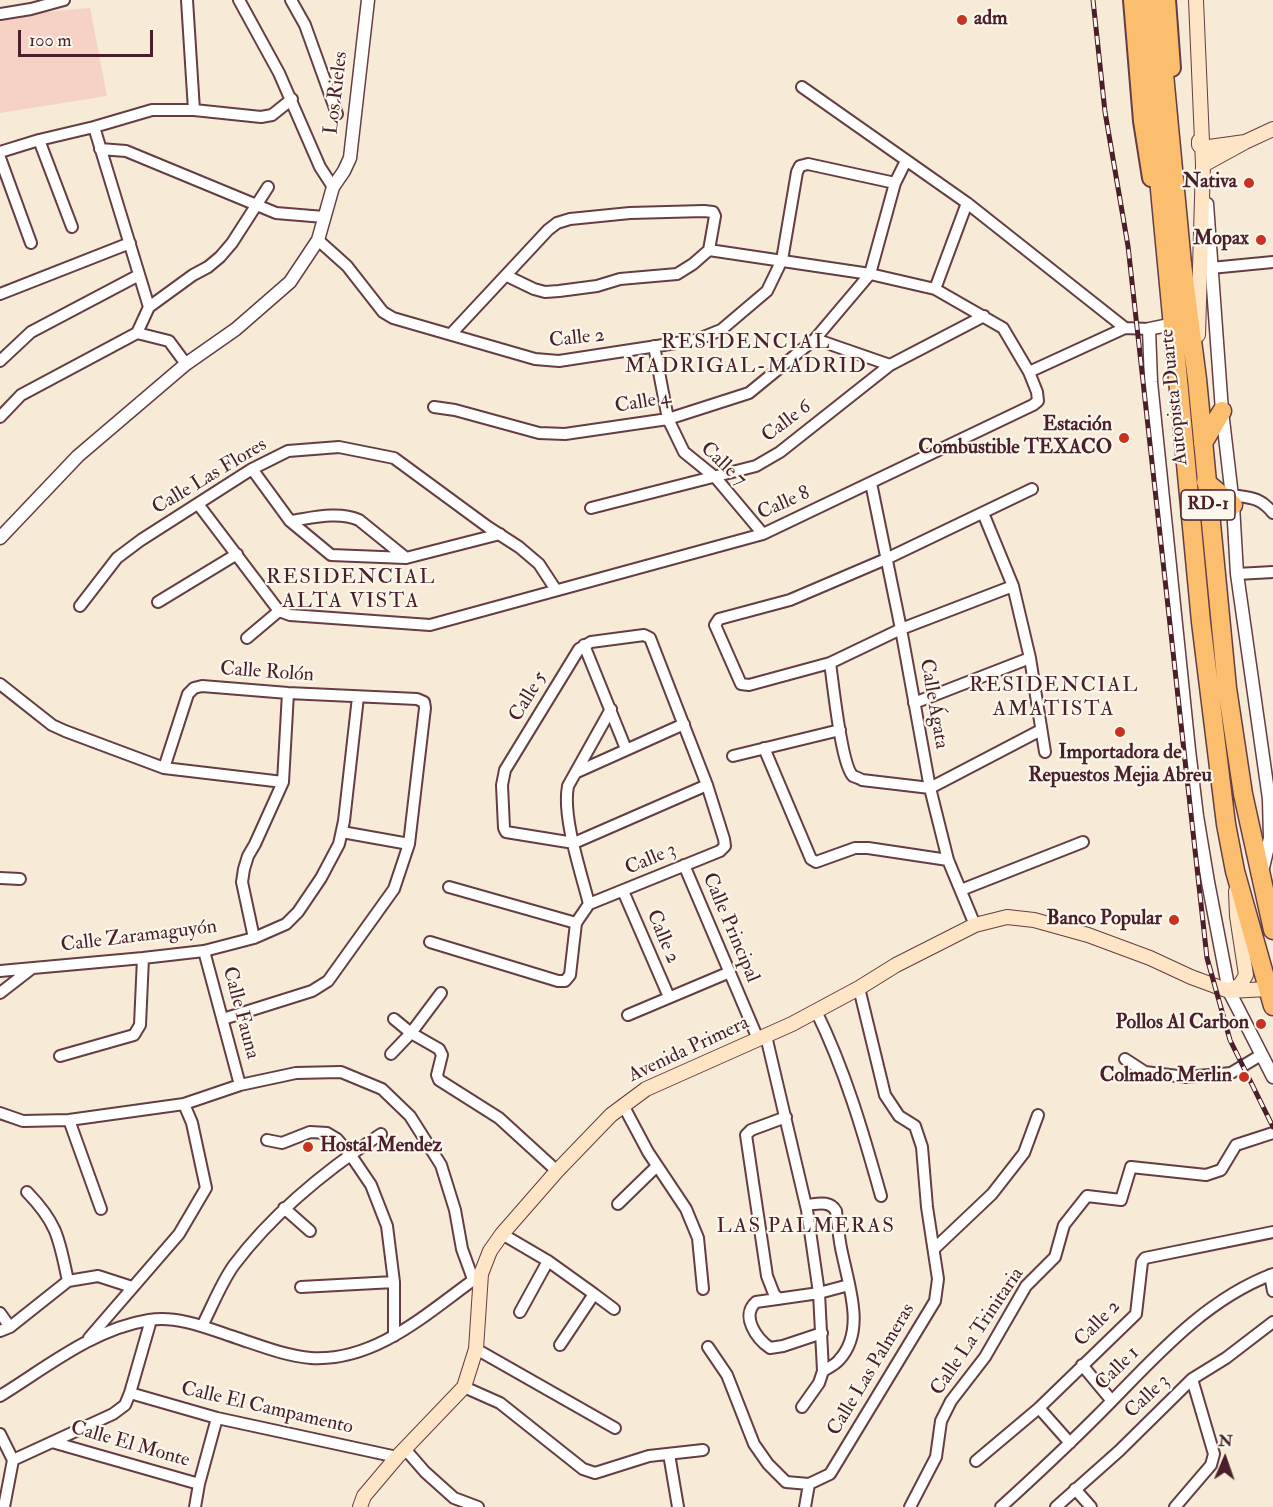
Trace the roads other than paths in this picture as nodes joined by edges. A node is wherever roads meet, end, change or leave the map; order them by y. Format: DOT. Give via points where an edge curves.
graph roads {
  1 [pos="64,0"];
  2 [pos="187,0"];
  3 [pos="239,0"];
  4 [pos="291,0"];
  5 [pos="1132,0"];
  6 [pos="1142,0"];
  7 [pos="1157,0"];
  8 [pos="1167,0"];
  9 [pos="1188,0"];
  10 [pos="1196,0"];
  11 [pos="367,1"];
  12 [pos="29,4"];
  13 [pos="0,14"];
  14 [pos="1157,77"];
  15 [pos="802,87"];
  16 [pos="292,99"];
  17 [pos="194,110"];
  18 [pos="337,114"];
  19 [pos="1201,126"];
  20 [pos="94,127"];
  21 [pos="1273,129"];
  22 [pos="39,140"];
  23 [pos="1245,142"];
  24 [pos="1202,148"];
  25 [pos="100,149"];
  26 [pos="0,152"];
  27 [pos="0,158"];
  28 [pos="906,161"];
  29 [pos="1203,165"];
  30 [pos="895,183"];
  31 [pos="268,187"];
  32 [pos="333,187"];
  33 [pos="256,203"];
  34 [pos="967,203"];
  35 [pos="324,217"];
  36 [pos="72,227"];
  37 [pos="318,240"];
  38 [pos="31,243"];
  39 [pos="130,243"];
  40 [pos="709,250"];
  41 [pos="782,260"];
  42 [pos="1273,262"];
  43 [pos="1182,264"];
  44 [pos="1211,267"];
  45 [pos="870,274"];
  46 [pos="139,275"];
  47 [pos="507,276"];
  48 [pos="935,290"];
  49 [pos="1170,293"];
  50 [pos="0,294"];
  51 [pos="149,308"];
  52 [pos="984,316"];
  53 [pos="1173,324"];
  54 [pos="1125,328"];
  55 [pos="1149,329"];
  56 [pos="137,333"];
  57 [pos="451,334"];
  58 [pos="815,339"];
  59 [pos="654,346"];
  60 [pos="0,361"];
  61 [pos="186,364"];
  62 [pos="890,365"];
  63 [pos="1029,372"];
  64 [pos="1197,379"];
  65 [pos="434,407"];
  66 [pos="1222,411"];
  67 [pos="0,417"];
  68 [pos="668,419"];
  69 [pos="1203,443"];
  70 [pos="252,469"];
  71 [pos="716,478"];
  72 [pos="1206,482"];
  73 [pos="871,483"];
  74 [pos="1032,489"];
  75 [pos="1232,500"];
  76 [pos="198,504"];
  77 [pos="591,508"];
  78 [pos="983,513"];
  79 [pos="1273,513"];
  80 [pos="290,521"];
  81 [pos="500,534"];
  82 [pos="763,534"];
  83 [pos="0,538"];
  84 [pos="237,554"];
  85 [pos="406,558"];
  86 [pos="886,559"];
  87 [pos="1273,572"];
  88 [pos="1237,574"];
  89 [pos="1012,586"];
  90 [pos="556,590"];
  91 [pos="158,602"];
  92 [pos="80,606"];
  93 [pos="279,611"];
  94 [pos="901,629"];
  95 [pos="247,638"];
  96 [pos="584,645"];
  97 [pos="1030,658"];
  98 [pos="830,663"];
  99 [pos="0,684"];
  100 [pos="288,693"];
  101 [pos="358,697"];
  102 [pos="914,703"];
  103 [pos="610,709"];
  104 [pos="684,724"];
  105 [pos="840,730"];
  106 [pos="1041,730"];
  107 [pos="764,748"];
  108 [pos="626,749"];
  109 [pos="1045,752"];
  110 [pos="733,756"];
  111 [pos="164,768"];
  112 [pos="577,772"];
  113 [pos="283,783"];
  114 [pos="707,785"];
  115 [pos="930,788"];
  116 [pos="342,832"];
  117 [pos="1083,842"];
  118 [pos="574,843"];
  119 [pos="409,844"];
  120 [pos="948,860"];
  121 [pos="684,865"];
  122 [pos="1235,871"];
  123 [pos="1261,876"];
  124 [pos="0,878"];
  125 [pos="20,879"];
  126 [pos="449,887"];
  127 [pos="961,890"];
  128 [pos="622,891"];
  129 [pos="589,904"];
  130 [pos="576,923"];
  131 [pos="975,926"];
  132 [pos="1273,930"];
  133 [pos="254,938"];
  134 [pos="430,942"];
  135 [pos="204,951"];
  136 [pos="143,958"];
  137 [pos="31,969"];
  138 [pos="0,971"];
  139 [pos="730,972"];
  140 [pos="859,988"];
  141 [pos="1229,991"];
  142 [pos="0,993"];
  143 [pos="441,993"];
  144 [pos="669,997"];
  145 [pos="1270,998"];
  146 [pos="816,1011"];
  147 [pos="628,1015"];
  148 [pos="223,1019"];
  149 [pos="394,1019"];
  150 [pos="411,1033"];
  151 [pos="762,1037"];
  152 [pos="392,1054"];
  153 [pos="1261,1055"];
  154 [pos="60,1056"];
  155 [pos="1125,1059"];
  156 [pos="1273,1077"];
  157 [pos="240,1086"];
  158 [pos="184,1104"];
  159 [pos="623,1105"];
  160 [pos="0,1113"];
  161 [pos="1038,1115"];
  162 [pos="786,1117"];
  163 [pos="69,1120"];
  164 [pos="1273,1133"];
  165 [pos="381,1134"];
  166 [pos="267,1140"];
  167 [pos="350,1154"];
  168 [pos="657,1166"];
  169 [pos="557,1171"];
  170 [pos="27,1192"];
  171 [pos="881,1196"];
  172 [pos="618,1204"];
  173 [pos="806,1205"];
  174 [pos="284,1208"];
  175 [pos="100,1209"];
  176 [pos="310,1231"];
  177 [pos="1273,1232"];
  178 [pos="502,1234"];
  179 [pos="934,1249"];
  180 [pos="548,1262"];
  181 [pos="1272,1274"];
  182 [pos="477,1277"];
  183 [pos="68,1281"];
  184 [pos="394,1282"];
  185 [pos="849,1285"];
  186 [pos="132,1287"];
  187 [pos="301,1287"];
  188 [pos="703,1289"];
  189 [pos="1273,1291"];
  190 [pos="819,1293"];
  191 [pos="594,1294"];
  192 [pos="779,1299"];
  193 [pos="614,1309"];
  194 [pos="520,1312"];
  195 [pos="0,1313"];
  196 [pos="151,1320"];
  197 [pos="1273,1322"];
  198 [pos="201,1326"];
  199 [pos="5,1329"];
  200 [pos="822,1333"];
  201 [pos="394,1336"];
  202 [pos="87,1341"];
  203 [pos="560,1345"];
  204 [pos="708,1347"];
  205 [pos="476,1349"];
  206 [pos="1083,1365"];
  207 [pos="823,1371"];
  208 [pos="1192,1379"];
  209 [pos="464,1387"];
  210 [pos="130,1394"];
  211 [pos="0,1396"];
  212 [pos="1112,1401"];
  213 [pos="802,1407"];
  214 [pos="1039,1408"];
  215 [pos="217,1418"];
  216 [pos="615,1428"];
  217 [pos="0,1434"];
  218 [pos="52,1442"];
  219 [pos="1070,1443"];
  220 [pos="703,1450"];
  221 [pos="401,1453"];
  222 [pos="669,1454"];
  223 [pos="13,1460"];
  224 [pos="976,1461"];
  225 [pos="199,1484"];
  226 [pos="810,1484"];
  227 [pos="1076,1489"];
  228 [pos="4,1507"];
  229 [pos="195,1507"];
  230 [pos="360,1507"];
  231 [pos="478,1507"];
  232 [pos="678,1507"];
  233 [pos="805,1507"];
  234 [pos="910,1507"];
  235 [pos="1001,1507"];
  236 [pos="1056,1507"];
  237 [pos="1091,1507"];
  238 [pos="1175,1507"];
  1 -- 12 [label="street"];
  2 -- 17 [label="street"];
  3 -- 16 [label="street"];
  4 -- 18 [label="street" via="305,25"];
  5 -- 49 [label="main road" via="1142,121"];
  6 -- 14 [label="highway, Autopista Duarte / RD-1"];
  7 -- 14 [label="highway, Autopista Duarte / RD-1"];
  8 -- 43 [label="main road"];
  9 -- 24 [label="main road"];
  10 -- 19 [label="main road"];
  11 -- 32 [label="street, Los Rieles" via="350,158"];
  12 -- 13 [label="street"];
  14 -- 43 [label="highway, Autopista Duarte / RD-1"];
  14 -- 49 [label="highway, RD-1"];
  15 -- 28 [label="street"];
  16 -- 17 [label="street" via="272,115 261,117"];
  16 -- 32 [label="street"];
  17 -- 20 [label="street" via="152,110"];
  19 -- 23 [label="main road" via="1216,139"];
  19 -- 24 [label="main road"];
  20 -- 22 [label="street"];
  20 -- 25 [label="street"];
  21 -- 23 [label="main road"];
  22 -- 26 [label="street"];
  22 -- 36 [label="street"];
  23 -- 24 [label="main road"];
  23 -- 29 [label="main road"];
  24 -- 29 [label="main road"];
  25 -- 33 [label="street" via="126,151"];
  25 -- 39 [label="street"];
  27 -- 38 [label="street"];
  28 -- 30 [label="street, Calle 4"];
  28 -- 34 [label="street"];
  29 -- 44 [label="street"];
  29 -- 64 [label="main road"];
  30 -- 41 [label="street, Calle 2" via="808,164 800,166"];
  30 -- 45 [label="street, Calle 4"];
  31 -- 33 [label="street"];
  32 -- 35 [label="street, Los Rieles"];
  33 -- 35 [label="street" via="276,213"];
  33 -- 51 [label="street" via="220,256"];
  34 -- 48 [label="street"];
  34 -- 54 [label="street"];
  35 -- 37 [label="street, Los Rieles"];
  37 -- 57 [label="street, Calle 2" via="347,266 383,312"];
  37 -- 61 [label="street, Los Rieles" via="280,292"];
  39 -- 46 [label="street"];
  39 -- 50 [label="street"];
  40 -- 41 [label="street, Calle 8"];
  40 -- 47 [label="street" via="677,274 620,279 559,291 534,289"];
  40 -- 47 [label="street" via="716,216 713,212 630,213 570,219 548,230"];
  41 -- 45 [label="street, Calle 8"];
  41 -- 59 [label="street, Calle 2" via="767,291 721,330 696,340"];
  42 -- 44 [label="street"];
  43 -- 64 [label="highway, Autopista Duarte / RD-1"];
  44 -- 66 [label="street"];
  45 -- 48 [label="street, Calle 8"];
  45 -- 58 [label="street, Calle 4"];
  46 -- 51 [label="street"];
  46 -- 60 [label="street" via="31,332"];
  47 -- 57 [label="street"];
  48 -- 52 [label="street, Calle 8"];
  49 -- 53 [label="highway, Autopista Duarte / RD-1"];
  51 -- 56 [label="street"];
  52 -- 62 [label="street, Calle 6"];
  52 -- 63 [label="street, Calle 8" via="1003,328"];
  53 -- 55 [label="street"];
  53 -- 122 [label="highway, Autopista Duarte / RD-1" via="1201,622"];
  54 -- 55 [label="street"];
  54 -- 63 [label="street"];
  55 -- 141 [label="street" via="1158,461 1196,805"];
  56 -- 61 [label="street" via="169,341"];
  56 -- 67 [label="street" via="21,395"];
  57 -- 59 [label="street, Calle 2" via="547,362"];
  58 -- 62 [label="street"];
  58 -- 68 [label="street, Calle 4" via="749,393"];
  59 -- 68 [label="street, Calle 7"];
  61 -- 83 [label="street, Los Rieles" via="64,468"];
  62 -- 71 [label="street, Calle 6" via="780,452 756,466"];
  63 -- 73 [label="street, Calle 8" via="1038,400 1033,405"];
  64 -- 69 [label="highway, Autopista Duarte / RD-1"];
  65 -- 68 [label="street, Calle 4" via="538,433 565,434"];
  66 -- 69 [label="highway"];
  66 -- 75 [label="street"];
  68 -- 71 [label="street, Calle 7" via="684,453"];
  69 -- 72 [label="highway, Autopista Duarte / RD-1"];
  70 -- 76 [label="street, Calle Las Flores"];
  70 -- 80 [label="street"];
  70 -- 81 [label="street, Calle Las Flores" via="288,451 339,447 394,458"];
  71 -- 77 [label="street, Calle 6"];
  71 -- 82 [label="street, Calle 7"];
  72 -- 75 [label="highway"];
  72 -- 123 [label="highway, Autopista Duarte / RD-1" via="1229,700 1243,794"];
  73 -- 82 [label="street, Calle 8"];
  73 -- 86 [label="street, Calle Ágata"];
  74 -- 78 [label="street"];
  75 -- 79 [label="street" via="1259,500"];
  75 -- 88 [label="street"];
  76 -- 84 [label="street"];
  76 -- 92 [label="street, Calle Las Flores" via="117,558"];
  78 -- 86 [label="street"];
  78 -- 89 [label="street"];
  80 -- 85 [label="street" via="331,555"];
  80 -- 85 [label="street" via="351,516"];
  81 -- 85 [label="street"];
  81 -- 90 [label="street, Calle Las Flores" via="538,564"];
  82 -- 90 [label="street, Calle 8"];
  84 -- 91 [label="street"];
  84 -- 93 [label="street"];
  86 -- 94 [label="street, Calle Ágata"];
  86 -- 98 [label="street" via="789,600 719,619 715,625 744,685"];
  87 -- 88 [label="street"];
  88 -- 123 [label="street" via="1269,799 1270,838"];
  89 -- 94 [label="street"];
  89 -- 97 [label="street"];
  90 -- 93 [label="street, Calle 8" via="430,625"];
  93 -- 95 [label="street"];
  94 -- 98 [label="street"];
  94 -- 102 [label="street, Calle Ágata"];
  96 -- 103 [label="street"];
  96 -- 104 [label="street" via="648,636"];
  96 -- 118 [label="street, Calle 5" via="505,770 502,786 506,832"];
  97 -- 102 [label="street"];
  97 -- 106 [label="street"];
  98 -- 105 [label="street"];
  99 -- 111 [label="street" via="52,725"];
  100 -- 101 [label="street, Calle Rolón"];
  100 -- 111 [label="street, Calle Rolón" via="194,688 188,694"];
  100 -- 113 [label="street"];
  101 -- 116 [label="street, Calle Zaramaguyón"];
  101 -- 119 [label="street, Calle Rolón" via="424,702"];
  102 -- 115 [label="street, Calle Ágata"];
  103 -- 108 [label="street"];
  103 -- 112 [label="street"];
  104 -- 108 [label="street"];
  104 -- 114 [label="street"];
  105 -- 107 [label="street"];
  105 -- 115 [label="street" via="853,776"];
  106 -- 109 [label="street"];
  106 -- 115 [label="street"];
  107 -- 110 [label="street"];
  107 -- 120 [label="street" via="811,859 816,862 855,848 868,848"];
  108 -- 112 [label="street"];
  111 -- 113 [label="street"];
  112 -- 118 [label="street" via="566,796"];
  113 -- 133 [label="street" via="244,869 242,882"];
  114 -- 118 [label="street"];
  114 -- 121 [label="street, Calle 3" via="725,846"];
  115 -- 120 [label="street, Calle Ágata"];
  116 -- 119 [label="street"];
  116 -- 133 [label="street, Calle Zaramaguyón" via="321,878 298,912 286,924"];
  117 -- 127 [label="street"];
  118 -- 129 [label="street"];
  119 -- 148 [label="street" via="394,889 328,981 312,991"];
  120 -- 127 [label="street, Calle Ágata"];
  121 -- 128 [label="street, Calle 3"];
  121 -- 139 [label="street, Calle Principal"];
  122 -- 141 [label="main road" via="1246,975 1240,985"];
  122 -- 145 [label="highway, Autopista Duarte / RD-1"];
  123 -- 132 [label="highway, Autopista Duarte / RD-1"];
  124 -- 125 [label="street"];
  126 -- 130 [label="street"];
  127 -- 131 [label="street, Calle Ágata"];
  128 -- 129 [label="street, Calle 3"];
  128 -- 144 [label="street, Calle 2"];
  129 -- 130 [label="street"];
  130 -- 134 [label="street" via="570,975 565,981"];
  131 -- 140 [label="main road, Avenida Primera"];
  131 -- 141 [label="main road, Avenida Primera" via="1016,917 1051,924 1150,958"];
  133 -- 135 [label="street, Calle Zaramaguyón"];
  135 -- 136 [label="street, Calle Zaramaguyón"];
  135 -- 148 [label="street, Calle Fauna"];
  136 -- 137 [label="street, Calle Zaramaguyón"];
  136 -- 154 [label="street" via="140,1025 134,1035"];
  137 -- 138 [label="street, Calle Zaramaguyón"];
  137 -- 142 [label="street"];
  139 -- 144 [label="street"];
  139 -- 151 [label="street, Calle Principal"];
  140 -- 146 [label="main road, Avenida Primera"];
  140 -- 179 [label="street, Calle Las Palmeras" via="885,1095 899,1116 915,1126 922,1147"];
  141 -- 145 [label="main road, Avenida Primera"];
  141 -- 153 [label="street"];
  143 -- 150 [label="street"];
  144 -- 147 [label="street"];
  146 -- 151 [label="main road, Avenida Primera"];
  146 -- 171 [label="street" via="850,1090"];
  148 -- 157 [label="street, Calle Fauna"];
  149 -- 150 [label="street"];
  150 -- 152 [label="street"];
  150 -- 169 [label="street" via="439,1049 439,1080 499,1118"];
  151 -- 159 [label="main road, Avenida Primera" via="672,1076"];
  151 -- 162 [label="street, Calle Principal"];
  153 -- 155 [label="street" via="1231,1073 1186,1077 1145,1072"];
  153 -- 156 [label="street"];
  157 -- 158 [label="street"];
  157 -- 182 [label="street" via="296,1074 341,1072 382,1089 410,1116 441,1165 462,1250"];
  158 -- 163 [label="street"];
  158 -- 186 [label="street" via="206,1188 179,1234"];
  159 -- 168 [label="street"];
  159 -- 169 [label="main road, Avenida Primera"];
  160 -- 163 [label="street" via="22,1121"];
  161 -- 179 [label="street" via="1024,1153 999,1186"];
  162 -- 173 [label="street, Calle Principal"];
  162 -- 192 [label="street" via="746,1135 767,1276"];
  163 -- 175 [label="street"];
  164 -- 234 [label="street, Calle La Trinitaria" via="1236,1145 1221,1170 1206,1175 1131,1167 1120,1200 1090,1195 1083,1200 1064,1225 1055,1257 1026,1286 985,1357 951,1401 941,1421 936,1457"];
  165 -- 167 [label="street"];
  166 -- 167 [label="street" via="282,1143 321,1131 337,1139"];
  167 -- 174 [label="street"];
  167 -- 184 [label="street" via="371,1185 387,1226"];
  168 -- 172 [label="street"];
  168 -- 188 [label="street" via="686,1209 698,1238"];
  169 -- 178 [label="main road, Avenida Primera"];
  170 -- 183 [label="street" via="44,1209 58,1235"];
  173 -- 185 [label="street" via="827,1204 836,1211"];
  173 -- 190 [label="street, Calle Principal"];
  174 -- 176 [label="street"];
  174 -- 198 [label="street" via="233,1267"];
  177 -- 206 [label="street, Calle 2" via="1145,1258 1136,1314"];
  178 -- 180 [label="street"];
  178 -- 182 [label="main road, Avenida Primera"];
  179 -- 226 [label="street, Calle Las Palmeras" via="938,1279 935,1301 830,1474"];
  180 -- 191 [label="street"];
  180 -- 194 [label="street"];
  181 -- 189 [label="street"];
  181 -- 212 [label="street, Calle 1" via="1202,1313"];
  182 -- 201 [label="street"];
  182 -- 205 [label="main road, Avenida Primera"];
  183 -- 186 [label="street" via="98,1276"];
  183 -- 199 [label="street"];
  184 -- 187 [label="street"];
  184 -- 201 [label="street"];
  185 -- 190 [label="street"];
  185 -- 207 [label="street" via="854,1324 848,1346 838,1361"];
  186 -- 202 [label="street"];
  190 -- 192 [label="street"];
  190 -- 200 [label="street, Calle Principal"];
  191 -- 193 [label="street"];
  191 -- 203 [label="street"];
  192 -- 200 [label="street" via="751,1306 749,1317 764,1344 776,1348"];
  195 -- 199 [label="street"];
  196 -- 198 [label="street"];
  196 -- 202 [label="street"];
  196 -- 210 [label="street"];
  197 -- 208 [label="street, Calle 3"];
  198 -- 201 [label="street" via="310,1358 358,1354"];
  200 -- 207 [label="street, Calle Principal"];
  202 -- 211 [label="street"];
  204 -- 226 [label="street" via="727,1375 754,1443 768,1464 786,1482"];
  205 -- 209 [label="main road, Avenida Primera"];
  205 -- 216 [label="street"];
  206 -- 212 [label="street"];
  206 -- 214 [label="street, Calle 2"];
  207 -- 213 [label="street"];
  208 -- 227 [label="street, Calle 3"];
  208 -- 238 [label="street" via="1214,1454 1211,1465"];
  209 -- 221 [label="main road, Avenida Primera"];
  209 -- 222 [label="street" via="500,1403 583,1469 595,1473 649,1456"];
  210 -- 215 [label="street, Calle El Campamento"];
  210 -- 218 [label="street" via="125,1405 113,1414"];
  212 -- 219 [label="street, Calle 1"];
  214 -- 219 [label="street"];
  214 -- 224 [label="street, Calle 2"];
  215 -- 221 [label="street, Calle El Campamento"];
  215 -- 225 [label="street"];
  217 -- 223 [label="street"];
  218 -- 223 [label="street"];
  218 -- 225 [label="street, Calle El Monte"];
  219 -- 235 [label="street, Calle 1"];
  220 -- 222 [label="street"];
  221 -- 230 [label="main road, Avenida Primera" via="364,1496"];
  221 -- 231 [label="street" via="454,1498"];
  222 -- 232 [label="street"];
  223 -- 228 [label="street"];
  225 -- 229 [label="street"];
  226 -- 233 [label="street"];
  227 -- 236 [label="street, Calle 3"];
  227 -- 237 [label="street"];
}
